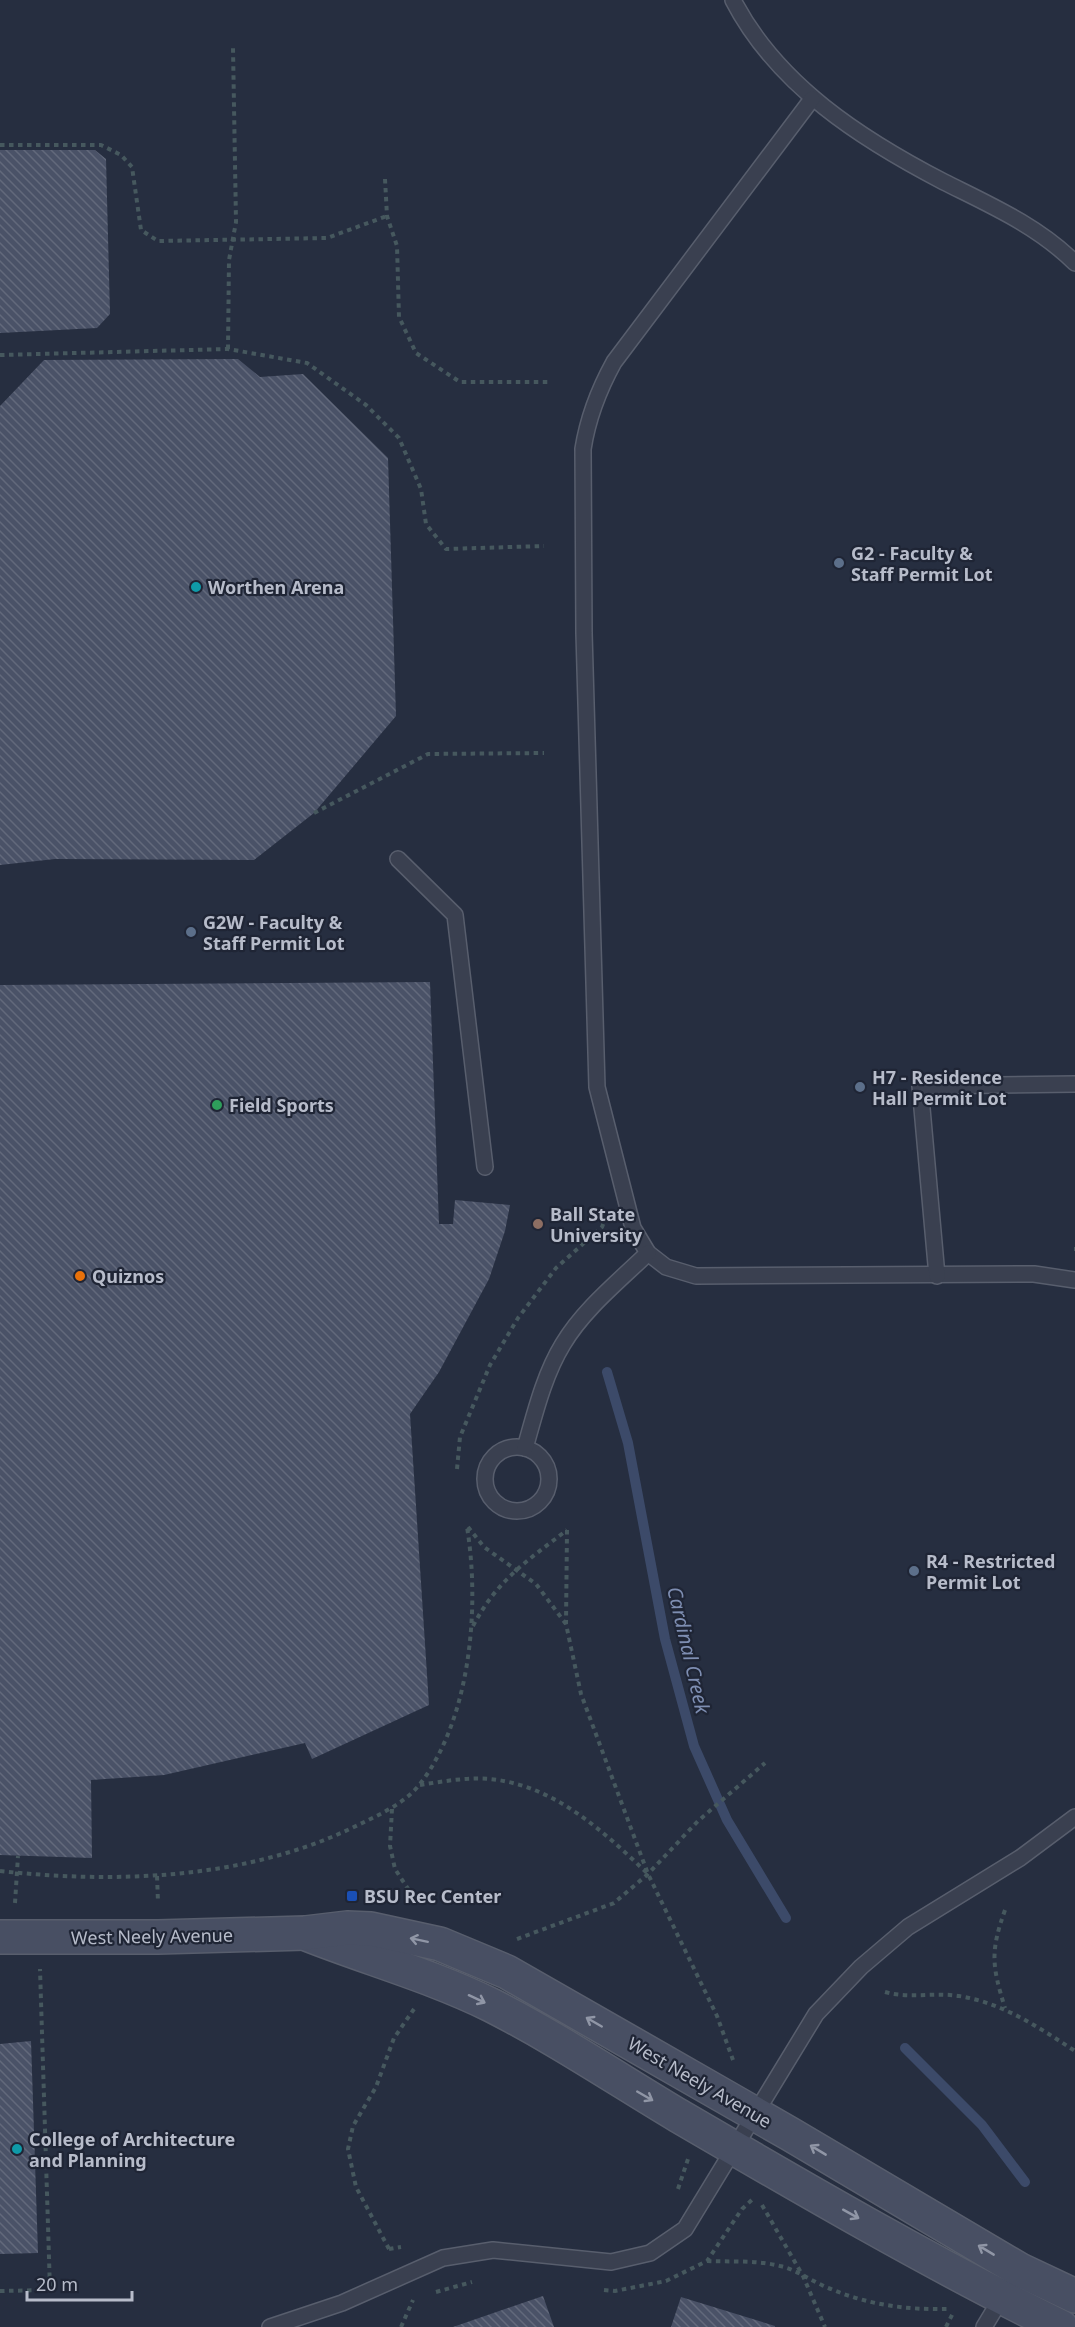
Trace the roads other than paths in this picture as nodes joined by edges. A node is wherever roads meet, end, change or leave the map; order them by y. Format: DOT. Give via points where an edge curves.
graph roads {
  1 [pos="733,0"];
  2 [pos="812,99"];
  3 [pos="1075,264"];
  4 [pos="398,859"];
  5 [pos="1075,1084"];
  6 [pos="485,1167"];
  7 [pos="648,1253"];
  8 [pos="937,1276"];
  9 [pos="1075,1280"];
  10 [pos="525,1448"];
  11 [pos="1075,1817"];
  12 [pos="7,1924"];
  13 [pos="305,1933"];
  14 [pos="755,2114"];
  15 [pos="734,2148"];
  16 [pos="1020,2270"];
  17 [pos="1075,2296"];
  18 [pos="1002,2298"];
  19 [pos="270,2327"];
  20 [pos="984,2327"];
  21 [pos="1061,2327"];
  1 -- 2 [label="lane" via="762,45"];
  2 -- 3 [label="lane" via="886,152 1014,217 1056,244"];
  2 -- 7 [label="lane" via="614,362 588,420 583,449 584,633 597,1087 633,1228"];
  4 -- 6 [label="lane" via="455,915"];
  5 -- 8 [label="lane" via="920,1086"];
  7 -- 8 [label="lane" via="666,1267 696,1276"];
  7 -- 10 [label="lane" via="595,1304 563,1344 540,1394"];
  8 -- 9 [label="lane" via="1034,1274"];
  10 -- 10 [label="lane" via="514,1447 496,1454 485,1472 484,1482 492,1500 510,1510 531,1507 546,1491 547,1470 542,1460"];
  11 -- 14 [label="lane" via="1020,1858 909,1927 861,1966 816,2014"];
  12 -- 13 [label="street, West Neely Avenue" via="158,1937"];
  14 -- 13 [label="street, West Neely Avenue, one-way" via="507,1972 440,1944 371,1929"];
  13 -- 15 [label="street, West Neely Avenue, one-way" via="429,1976 492,2006"];
  14 -- 15 [label="lane"];
  16 -- 14 [label="street, West Neely Avenue, one-way"];
  15 -- 18 [label="street, West Neely Avenue, one-way"];
  15 -- 19 [label="lane" via="685,2229 650,2253 611,2262 493,2250 443,2258 342,2303"];
  16 -- 17 [label="street, West Neely Avenue"];
  16 -- 18 [label="lane"];
  18 -- 20 [label="lane"];
  18 -- 21 [label="street, West Neely Avenue"];
}
